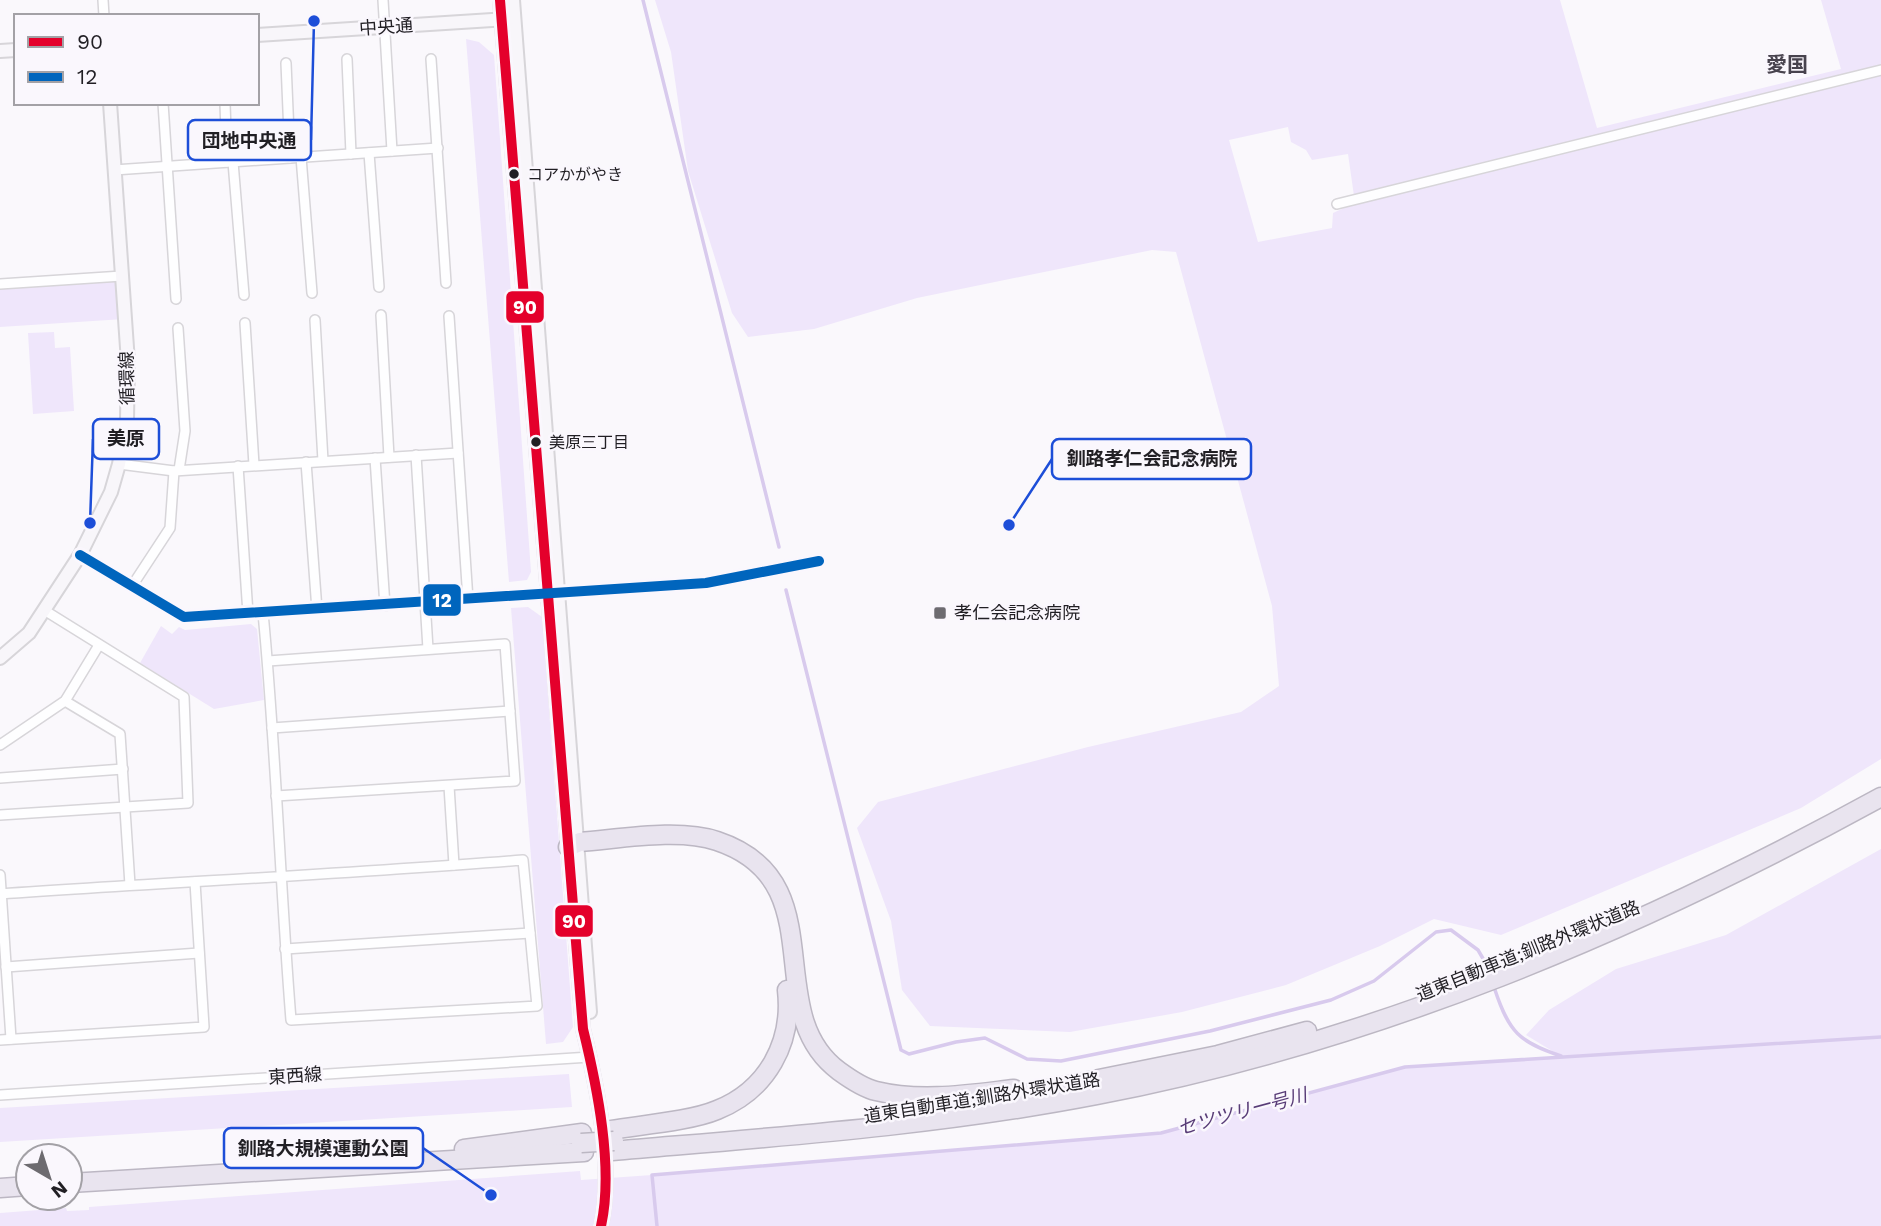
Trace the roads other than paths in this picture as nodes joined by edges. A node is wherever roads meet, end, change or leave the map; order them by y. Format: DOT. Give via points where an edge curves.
graph roads {
  1 [pos="383,0"];
  2 [pos="500,0"];
  3 [pos="513,0"];
  4 [pos="508,19"];
  5 [pos="385,27"];
  6 [pos="259,35"];
  7 [pos="347,59"];
  8 [pos="431,60"];
  9 [pos="286,63"];
  10 [pos="1881,70"];
  11 [pos="110,105"];
  12 [pos="163,105"];
  13 [pos="225,105"];
  14 [pos="438,148"];
  15 [pos="391,151"];
  16 [pos="369,153"];
  17 [pos="351,154"];
  18 [pos="302,157"];
  19 [pos="290,158"];
  20 [pos="230,162"];
  21 [pos="166,166"];
  22 [pos="114,170"];
  23 [pos="1337,204"];
  24 [pos="122,276"];
  25 [pos="0,284"];
  26 [pos="446,284"];
  27 [pos="379,287"];
  28 [pos="312,293"];
  29 [pos="244,295"];
  30 [pos="176,299"];
  31 [pos="381,315"];
  32 [pos="449,316"];
  33 [pos="314,320"];
  34 [pos="245,323"];
  35 [pos="178,328"];
  36 [pos="458,453"];
  37 [pos="416,455"];
  38 [pos="389,457"];
  39 [pos="375,458"];
  40 [pos="323,461"];
  41 [pos="306,462"];
  42 [pos="119,464"];
  43 [pos="254,465"];
  44 [pos="238,466"];
  45 [pos="176,471"];
  46 [pos="80,555"];
  47 [pos="819,561"];
  48 [pos="132,586"];
  49 [pos="554,593"];
  50 [pos="468,600"];
  51 [pos="425,603"];
  52 [pos="385,606"];
  53 [pos="44,610"];
  54 [pos="317,610"];
  55 [pos="263,613"];
  56 [pos="248,614"];
  57 [pos="99,645"];
  58 [pos="428,649"];
  59 [pos="0,658"];
  60 [pos="268,661"];
  61 [pos="65,701"];
  62 [pos="510,711"];
  63 [pos="272,728"];
  64 [pos="0,745"];
  65 [pos="123,769"];
  66 [pos="0,778"];
  67 [pos="1881,785"];
  68 [pos="449,786"];
  69 [pos="276,796"];
  70 [pos="1881,797"];
  71 [pos="124,807"];
  72 [pos="0,815"];
  73 [pos="576,847"];
  74 [pos="454,865"];
  75 [pos="0,875"];
  76 [pos="280,876"];
  77 [pos="195,882"];
  78 [pos="130,885"];
  79 [pos="1,894"];
  80 [pos="530,933"];
  81 [pos="285,948"];
  82 [pos="199,953"];
  83 [pos="6,967"];
  84 [pos="11,1039"];
  85 [pos="0,1040"];
  86 [pos="590,1057"];
  87 [pos="1096,1082"];
  88 [pos="0,1095"];
  89 [pos="612,1141"];
  90 [pos="582,1143"];
  91 [pos="84,1175"];
  92 [pos="84,1182"];
  93 [pos="601,1226"];
  1 -- 5 [label="street"];
  2 -- 4 [label="street"];
  3 -- 4 [label="street"];
  4 -- 5 [label="street, 中央通"];
  4 -- 49 [label="street"];
  5 -- 6 [label="street, 中央通"];
  5 -- 15 [label="street"];
  7 -- 17 [label="street"];
  8 -- 14 [label="street"];
  9 -- 19 [label="street"];
  10 -- 23 [label="street"];
  11 -- 22 [label="street, 循環線"];
  12 -- 21 [label="street"];
  13 -- 20 [label="street"];
  14 -- 15 [label="street"];
  14 -- 26 [label="street"];
  15 -- 16 [label="street"];
  16 -- 17 [label="street"];
  16 -- 27 [label="street"];
  17 -- 18 [label="street"];
  18 -- 19 [label="street"];
  18 -- 28 [label="street"];
  19 -- 20 [label="street"];
  20 -- 21 [label="street"];
  20 -- 29 [label="street"];
  21 -- 22 [label="street"];
  21 -- 30 [label="street"];
  22 -- 24 [label="street, 循環線"];
  24 -- 25 [label="street"];
  24 -- 42 [label="street, 循環線" via="127,419"];
  31 -- 38 [label="street"];
  32 -- 36 [label="street"];
  33 -- 40 [label="street"];
  34 -- 43 [label="street"];
  35 -- 45 [label="street" via="185,430"];
  36 -- 37 [label="street"];
  36 -- 50 [label="street"];
  37 -- 38 [label="street"];
  37 -- 51 [label="street"];
  38 -- 39 [label="street"];
  39 -- 40 [label="street"];
  39 -- 52 [label="street"];
  40 -- 41 [label="street"];
  41 -- 43 [label="street"];
  41 -- 54 [label="street"];
  42 -- 45 [label="street"];
  42 -- 46 [label="street, 循環線" via="111,492"];
  43 -- 44 [label="street"];
  44 -- 45 [label="street"];
  44 -- 56 [label="street"];
  45 -- 48 [label="street" via="170,528"];
  46 -- 48 [label="street"];
  46 -- 53 [label="street, 循環線"];
  47 -- 49 [label="street" via="706,583"];
  48 -- 56 [label="street" via="184,617"];
  49 -- 50 [label="street"];
  49 -- 73 [label="street"];
  50 -- 51 [label="street"];
  51 -- 52 [label="street"];
  51 -- 58 [label="street"];
  52 -- 54 [label="street"];
  53 -- 57 [label="street"];
  53 -- 59 [label="street, 循環線" via="29,633"];
  54 -- 55 [label="street"];
  55 -- 56 [label="street"];
  55 -- 60 [label="street"];
  57 -- 61 [label="street"];
  57 -- 71 [label="street" via="184,697 188,803"];
  58 -- 60 [label="street"];
  58 -- 62 [label="street" via="505,644"];
  60 -- 63 [label="street"];
  61 -- 64 [label="street"];
  61 -- 65 [label="street" via="120,734"];
  62 -- 63 [label="street"];
  62 -- 68 [label="street" via="515,781"];
  63 -- 69 [label="street"];
  65 -- 66 [label="street"];
  65 -- 71 [label="street"];
  67 -- 87 [label="highway, 道東自動車道;釧路外環状道路" via="1664,896 1445,986 1317,1028"];
  68 -- 69 [label="street"];
  68 -- 74 [label="street"];
  69 -- 76 [label="street"];
  70 -- 89 [label="highway, 道東自動車道;釧路外環状道路" via="1775,855 1557,955 1333,1036 1246,1060 1099,1095 884,1126"];
  71 -- 72 [label="street"];
  71 -- 78 [label="street"];
  73 -- 86 [label="street" via="592,1028"];
  73 -- 87 [label="highway" via="700,836 758,863 775,884 788,914 800,1004 814,1046 830,1064 874,1091 935,1096"];
  73 -- 89 [label="highway" via="700,847 733,859 766,890 780,927 789,1007 783,1043 772,1066 758,1083 716,1111"];
  74 -- 76 [label="street"];
  74 -- 80 [label="street" via="523,860"];
  75 -- 79 [label="street"];
  76 -- 77 [label="street"];
  76 -- 81 [label="street"];
  77 -- 78 [label="street"];
  77 -- 82 [label="street"];
  78 -- 79 [label="street"];
  79 -- 83 [label="street"];
  80 -- 81 [label="street"];
  80 -- 81 [label="street" via="537,1006 291,1020"];
  82 -- 83 [label="street"];
  82 -- 84 [label="street" via="204,1027"];
  83 -- 84 [label="street"];
  84 -- 85 [label="street"];
  86 -- 88 [label="street, 東西線"];
  86 -- 93 [label="street" via="605,1183"];
  87 -- 89 [label="highway, 道東自動車道;釧路外環状道路" via="924,1110"];
  89 -- 90 [label="highway, 道東自動車道;釧路外環状道路, bridge"];
  90 -- 91 [label="highway, 道東自動車道;釧路外環状道路"];
  90 -- 92 [label="highway, 道東自動車道;釧路外環状道路"];
}
